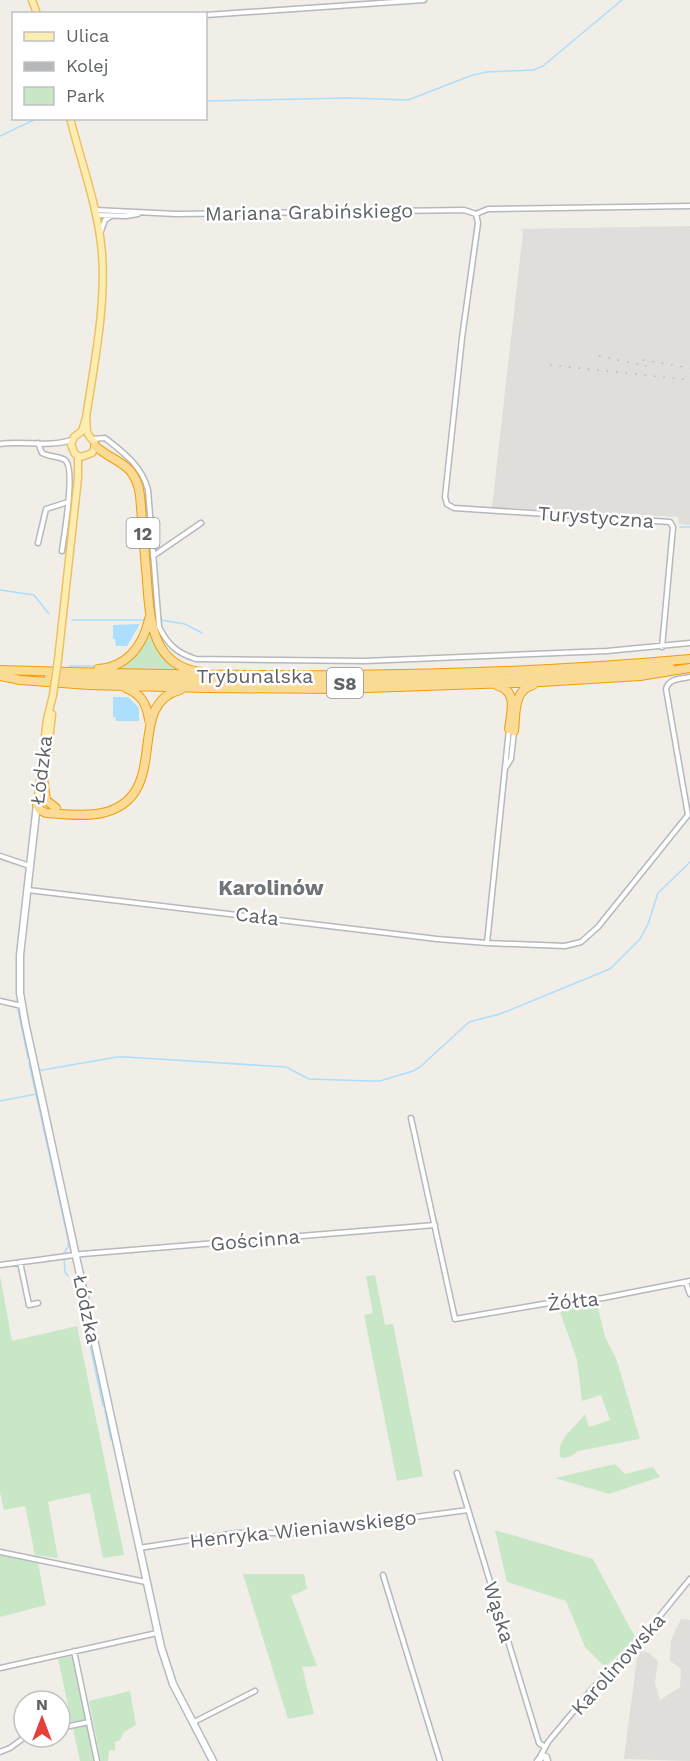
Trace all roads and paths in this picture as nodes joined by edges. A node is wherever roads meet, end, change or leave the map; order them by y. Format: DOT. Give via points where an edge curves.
graph roads {
  1 [pos="424,0"];
  2 [pos="207,15"];
  3 [pos="71,120"];
  4 [pos="690,206"];
  5 [pos="95,212"];
  6 [pos="142,213"];
  7 [pos="476,214"];
  8 [pos="112,215"];
  9 [pos="100,235"];
  10 [pos="38,442"];
  11 [pos="0,444"];
  12 [pos="72,444"];
  13 [pos="87,446"];
  14 [pos="68,502"];
  15 [pos="201,523"];
  16 [pos="38,543"];
  17 [pos="62,550"];
  18 [pos="153,556"];
  19 [pos="150,617"];
  20 [pos="690,643"];
  21 [pos="662,647"];
  22 [pos="690,659"];
  23 [pos="690,667"];
  24 [pos="0,670"];
  25 [pos="60,672"];
  26 [pos="0,676"];
  27 [pos="226,676"];
  28 [pos="690,677"];
  29 [pos="541,682"];
  30 [pos="491,685"];
  31 [pos="115,686"];
  32 [pos="206,688"];
  33 [pos="53,695"];
  34 [pos="150,724"];
  35 [pos="511,730"];
  36 [pos="44,785"];
  37 [pos="38,807"];
  38 [pos="53,811"];
  39 [pos="39,821"];
  40 [pos="33,845"];
  41 [pos="0,855"];
  42 [pos="30,866"];
  43 [pos="27,890"];
  44 [pos="487,943"];
  45 [pos="0,1001"];
  46 [pos="22,1006"];
  47 [pos="411,1118"];
  48 [pos="435,1226"];
  49 [pos="74,1255"];
  50 [pos="20,1262"];
  51 [pos="0,1265"];
  52 [pos="688,1282"];
  53 [pos="690,1294"];
  54 [pos="38,1303"];
  55 [pos="457,1473"];
  56 [pos="468,1510"];
  57 [pos="139,1548"];
  58 [pos="0,1552"];
  59 [pos="383,1575"];
  60 [pos="690,1579"];
  61 [pos="146,1582"];
  62 [pos="157,1634"];
  63 [pos="74,1651"];
  64 [pos="0,1668"];
  65 [pos="255,1691"];
  66 [pos="89,1722"];
  67 [pos="193,1723"];
  68 [pos="72,1726"];
  69 [pos="545,1747"];
  70 [pos="542,1759"];
  71 [pos="97,1761"];
  72 [pos="213,1761"];
  73 [pos="441,1761"];
  74 [pos="557,1761"];
  1 -- 2 [label="street"];
  3 -- 5 [label="main road"];
  4 -- 7 [label="street, Mariana Grabińskiego" via="488,209"];
  5 -- 6 [label="street, Mariana Grabińskiego"];
  5 -- 8 [label="street, Mariana Grabińskiego"];
  5 -- 9 [label="main road"];
  6 -- 7 [label="street, Mariana Grabińskiego" via="464,210"];
  6 -- 8 [label="street, Mariana Grabińskiego"];
  7 -- 21 [label="street, Turystyczna" via="447,504 454,508 670,522 673,527"];
  8 -- 9 [label="street" via="105,220"];
  9 -- 13 [label="main road" via="103,286 86,418"];
  10 -- 11 [label="street"];
  10 -- 12 [label="street"];
  10 -- 14 [label="street" via="42,453 69,464"];
  12 -- 13 [label="main road"];
  12 -- 13 [label="main road"];
  13 -- 18 [label="street" via="105,438 142,474"];
  13 -- 19 [label="highway, 12" via="131,470 139,489"];
  13 -- 33 [label="main road, Łódzka, bridge" via="78,478"];
  14 -- 16 [label="street" via="46,509"];
  14 -- 17 [label="street"];
  15 -- 18 [label="street"];
  18 -- 21 [label="street" via="159,627 172,648 196,659 365,661"];
  19 -- 25 [label="highway" via="141,643 122,662 103,669"];
  19 -- 27 [label="highway, 12" via="157,642 170,659 187,669"];
  20 -- 21 [label="street"];
  22 -- 27 [label="highway, Trybunalska / S8" via="466,674"];
  23 -- 26 [label="highway, Trybunalska / S8" via="365,682"];
  23 -- 29 [label="highway" via="643,676"];
  24 -- 25 [label="highway, Trybunalska / S8"];
  25 -- 27 [label="highway, Trybunalska / S8"];
  26 -- 31 [label="highway"];
  28 -- 44 [label="street, Cała" via="675,679 666,688 688,815 598,927 581,942 565,946"];
  29 -- 30 [label="highway"];
  29 -- 35 [label="highway" via="520,694"];
  30 -- 32 [label="highway"];
  30 -- 35 [label="highway" via="505,688 510,695"];
  31 -- 32 [label="highway"];
  31 -- 34 [label="highway" via="132,690 140,697 148,709"];
  32 -- 34 [label="highway" via="167,695 157,705"];
  33 -- 36 [label="main road, Łódzka"];
  33 -- 37 [label="main road, Łódzka"];
  34 -- 38 [label="highway" via="143,774 130,796 90,812"];
  35 -- 44 [label="street"];
  36 -- 37 [label="main road, Łódzka"];
  36 -- 38 [label="highway" via="46,800"];
  37 -- 38 [label="highway"];
  37 -- 39 [label="main road, Łódzka"];
  37 -- 40 [label="main road, Łódzka"];
  38 -- 39 [label="highway"];
  39 -- 40 [label="main road, Łódzka"];
  40 -- 42 [label="main road, Łódzka"];
  41 -- 42 [label="street"];
  42 -- 43 [label="main road, Łódzka"];
  43 -- 44 [label="street, Cała"];
  43 -- 46 [label="main road, Łódzka" via="20,955"];
  45 -- 46 [label="street"];
  46 -- 49 [label="main road, Łódzka"];
  47 -- 48 [label="street"];
  48 -- 49 [label="street, Gościnna"];
  48 -- 52 [label="street, Żółta" via="455,1319"];
  49 -- 50 [label="street, Gościnna"];
  49 -- 57 [label="main road, Łódzka"];
  50 -- 51 [label="street, Gościnna"];
  50 -- 54 [label="street" via="29,1305"];
  52 -- 53 [label="street"];
  55 -- 56 [label="street, Wąska"];
  56 -- 57 [label="street, Henryka Wieniawskiego" via="295,1533 233,1534"];
  56 -- 69 [label="street, Wąska" via="539,1743"];
  57 -- 61 [label="main road, Łódzka"];
  58 -- 61 [label="street"];
  59 -- 73 [label="street"];
  60 -- 69 [label="street, Karolinowska"];
  61 -- 62 [label="main road, Łódzka"];
  62 -- 63 [label="street"];
  62 -- 67 [label="main road, Łódzka" via="173,1684"];
  63 -- 64 [label="street"];
  63 -- 66 [label="street"];
  65 -- 67 [label="street"];
  66 -- 68 [label="street"];
  66 -- 71 [label="street"];
  67 -- 72 [label="main road, Łódzka"];
  69 -- 70 [label="street"];
  70 -- 74 [label="main road"];
}
